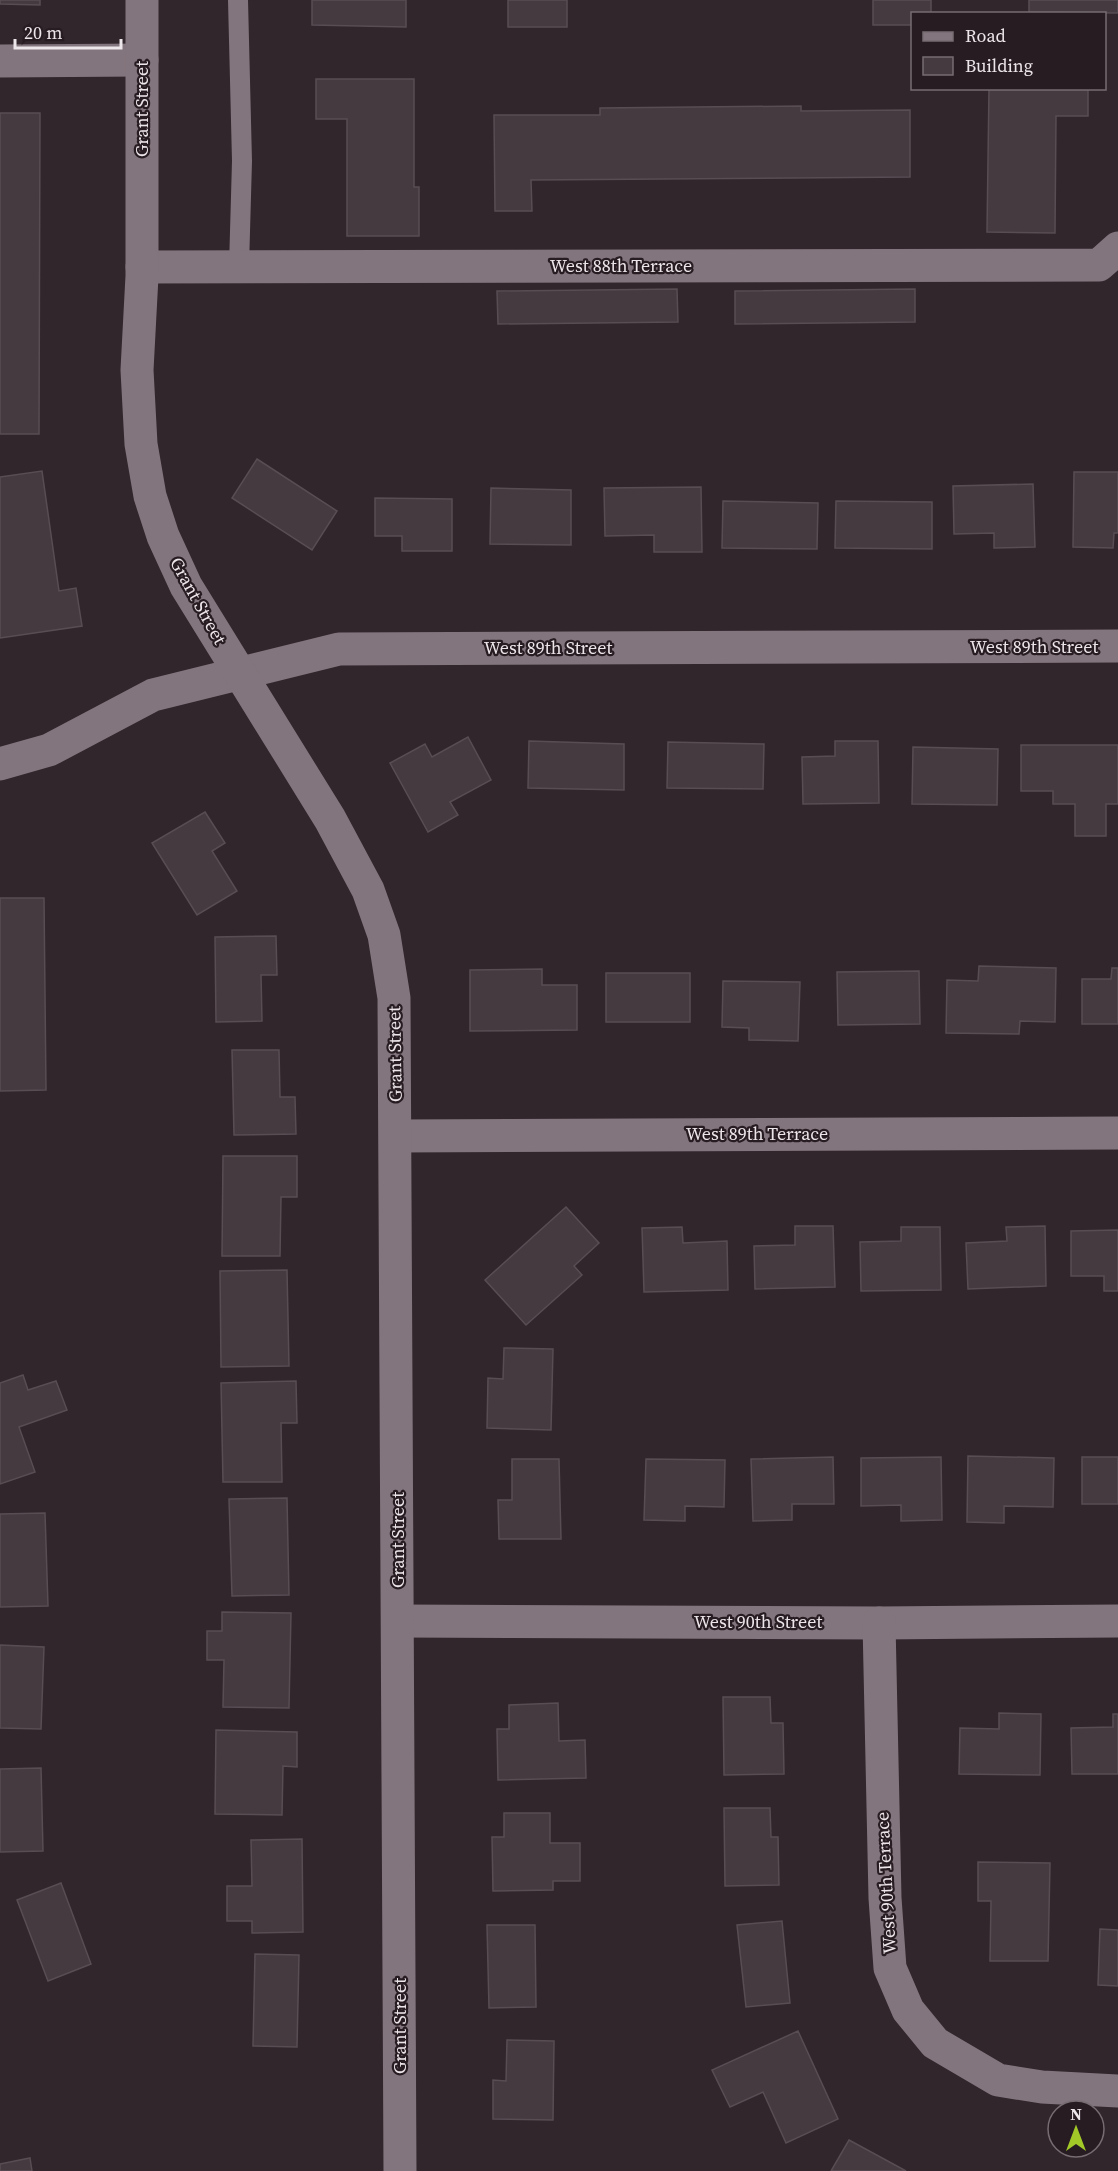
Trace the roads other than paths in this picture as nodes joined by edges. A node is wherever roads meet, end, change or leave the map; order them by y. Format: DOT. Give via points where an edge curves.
graph roads {
  1 [pos="142,0"];
  2 [pos="238,0"];
  3 [pos="142,60"];
  4 [pos="0,61"];
  5 [pos="1109,256"];
  6 [pos="142,267"];
  7 [pos="239,267"];
  8 [pos="1118,646"];
  9 [pos="239,673"];
  10 [pos="0,764"];
  11 [pos="1118,1132"];
  12 [pos="396,1136"];
  13 [pos="398,1621"];
  14 [pos="1118,1621"];
  15 [pos="879,1623"];
  16 [pos="1118,2091"];
  17 [pos="400,2171"];
  1 -- 3 [label="street, Grant Street"];
  2 -- 7 [label="lane" via="242,161"];
  3 -- 4 [label="street"];
  3 -- 6 [label="street, Grant Street"];
  5 -- 7 [label="street, West 88th Terrace"];
  6 -- 7 [label="street, West 88th Terrace"];
  6 -- 9 [label="street, Grant Street" via="137,370 141,444 150,496 186,586"];
  8 -- 9 [label="street, West 89th Street" via="339,649"];
  9 -- 10 [label="street, West 89th Street" via="153,695 49,750"];
  9 -- 12 [label="street, Grant Street" via="330,819 368,890 384,935 394,998"];
  11 -- 12 [label="street, West 89th Terrace"];
  12 -- 13 [label="street, Grant Street"];
  13 -- 15 [label="street, West 90th Street"];
  13 -- 17 [label="street, Grant Street"];
  14 -- 15 [label="street, West 90th Street"];
  15 -- 16 [label="street, West 90th Terrace" via="890,1968 908,2010 935,2043 998,2080"];
}
